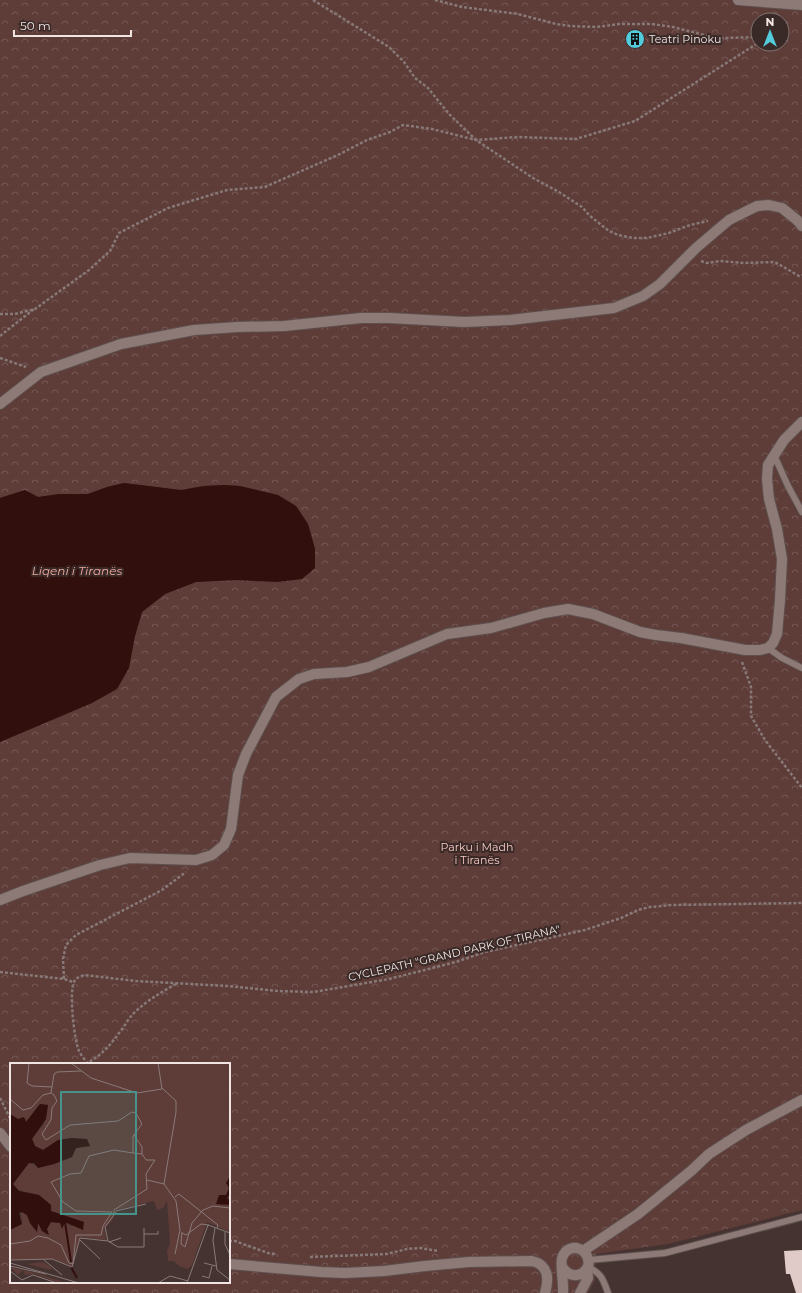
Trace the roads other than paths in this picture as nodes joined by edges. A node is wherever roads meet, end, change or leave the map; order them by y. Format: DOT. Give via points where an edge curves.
graph roads {
  1 [pos="738,0"];
  2 [pos="802,5"];
  3 [pos="802,226"];
  4 [pos="0,404"];
  5 [pos="802,422"];
  6 [pos="774,455"];
  7 [pos="802,512"];
  8 [pos="768,648"];
  9 [pos="802,668"];
  10 [pos="0,900"];
  11 [pos="802,1100"];
  12 [pos="0,1133"];
  13 [pos="10,1146"];
  14 [pos="802,1217"];
  15 [pos="583,1251"];
  16 [pos="230,1264"];
  17 [pos="588,1265"];
  18 [pos="562,1267"];
  19 [pos="546,1293"];
  20 [pos="563,1293"];
  21 [pos="580,1293"];
  22 [pos="608,1293"];
  1 -- 2 [label="street"];
  3 -- 4 [label="street" via="782,208 757,206 729,220 660,284 642,296 614,308 510,320 464,322 361,318 284,326 194,330 121,344 41,372"];
  5 -- 6 [label="street" via="784,440"];
  6 -- 7 [label="lane"];
  6 -- 8 [label="street" via="768,465 767,479 782,559 777,634"];
  8 -- 9 [label="lane"];
  8 -- 10 [label="street" via="745,650 640,632 592,614 568,609 491,628 447,634 369,667 298,678 276,698 246,754 238,776 231,828 224,845 212,855 196,860 130,858 100,865"];
  11 -- 15 [label="street" via="746,1130 709,1154 638,1214"];
  12 -- 13 [label="street"];
  14 -- 17 [label="lane" via="665,1253"];
  15 -- 17 [label="street"];
  15 -- 18 [label="street" via="576,1248 566,1252 562,1256"];
  16 -- 19 [label="street" via="345,1272 384,1271 469,1262 532,1261 544,1268 548,1275"];
  17 -- 18 [label="street" via="581,1275 575,1276 570,1275"];
  17 -- 21 [label="street" via="588,1278"];
  17 -- 22 [label="lane" via="598,1272"];
  18 -- 20 [label="street"];
}
